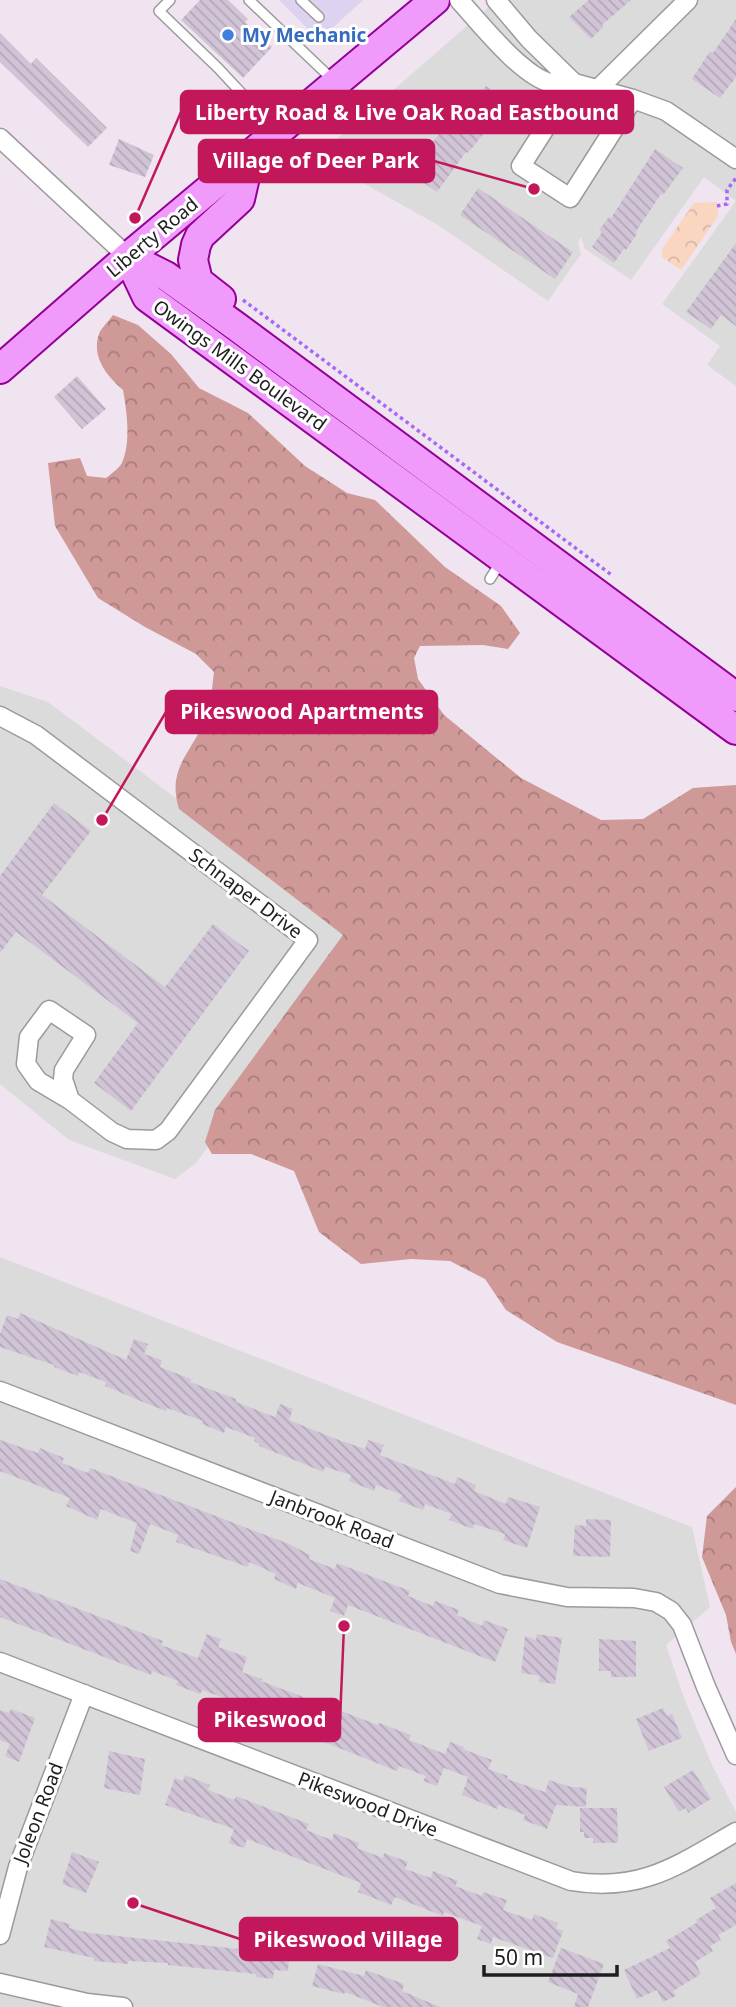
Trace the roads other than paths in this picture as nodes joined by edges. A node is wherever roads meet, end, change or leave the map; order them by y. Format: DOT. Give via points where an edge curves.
graph roads {
  1 [pos="170,0"];
  2 [pos="249,0"];
  3 [pos="301,0"];
  4 [pos="435,0"];
  5 [pos="459,0"];
  6 [pos="496,0"];
  7 [pos="688,0"];
  8 [pos="319,17"];
  9 [pos="574,83"];
  10 [pos="336,84"];
  11 [pos="598,89"];
  12 [pos="633,99"];
  13 [pos="278,132"];
  14 [pos="0,138"];
  15 [pos="250,155"];
  16 [pos="736,159"];
  17 [pos="128,257"];
  18 [pos="237,327"];
  19 [pos="3,362"];
  20 [pos="736,697"];
  21 [pos="0,716"];
  22 [pos="736,730"];
  23 [pos="70,1100"];
  24 [pos="0,1391"];
  25 [pos="0,1662"];
  26 [pos="84,1695"];
  27 [pos="736,1755"];
  28 [pos="736,1832"];
  29 [pos="0,1935"];
  30 [pos="0,1983"];
  31 [pos="122,2007"];
  1 -- 13 [label="lane" via="159,11"];
  2 -- 10 [label="lane"];
  3 -- 8 [label="lane"];
  4 -- 10 [label="main road, Liberty Road"];
  5 -- 9 [label="street" via="532,74 550,83"];
  6 -- 9 [label="street"];
  7 -- 11 [label="street"];
  9 -- 11 [label="street"];
  9 -- 12 [label="street" via="521,166 570,198"];
  10 -- 13 [label="main road, Liberty Road"];
  11 -- 12 [label="street"];
  12 -- 16 [label="street" via="666,111"];
  13 -- 15 [label="main road, Liberty Road"];
  14 -- 17 [label="street"];
  15 -- 17 [label="main road, Liberty Road"];
  15 -- 18 [label="main road" via="240,199 200,236 193,260 198,281 236,310"];
  17 -- 18 [label="main road, Owings Mills Boulevard" via="166,276"];
  17 -- 19 [label="main road, Liberty Road"];
  17 -- 22 [label="main road, Owings Mills Boulevard" via="147,297 497,569"];
  18 -- 20 [label="main road, Owings Mills Boulevard"];
  21 -- 23 [label="street, Schnaper Drive" via="36,735 308,940 169,1131 156,1140 127,1139"];
  23 -- 23 [label="street, Schnaper Drive" via="64,1070 86,1035 49,1010 29,1037 26,1064 38,1082"];
  24 -- 27 [label="street, Janbrook Road" via="500,1584 567,1597 656,1602 682,1625"];
  25 -- 26 [label="street, Pikeswood Drive"];
  26 -- 28 [label="street, Pikeswood Drive" via="571,1881 615,1885 638,1881 676,1866"];
  26 -- 29 [label="street, Joleon Road" via="18,1867"];
  30 -- 31 [label="street"];
}
